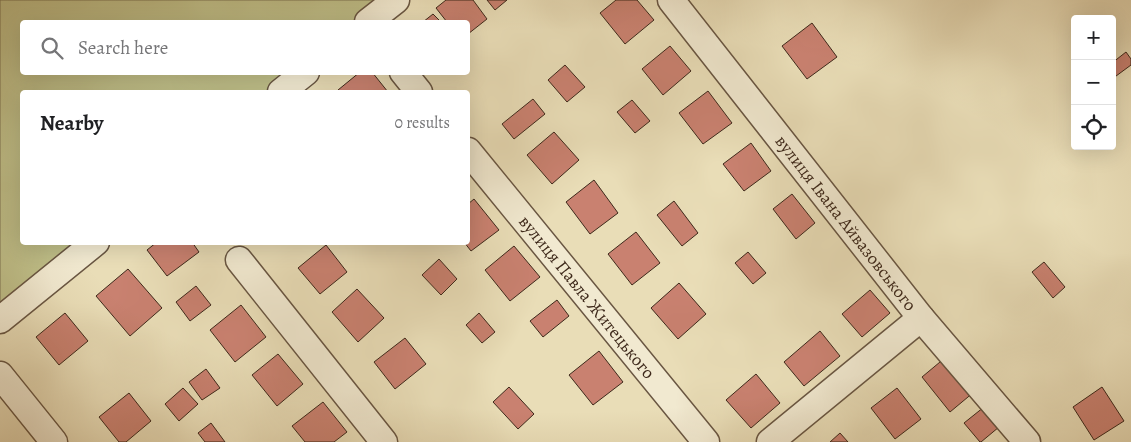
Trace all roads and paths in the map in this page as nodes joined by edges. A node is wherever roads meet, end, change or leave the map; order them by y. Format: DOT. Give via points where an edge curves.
graph roads {
  1 [pos="396,0"];
  2 [pos="671,0"];
  3 [pos="371,20"];
  4 [pos="302,75"];
  5 [pos="405,75"];
  6 [pos="284,90"];
  7 [pos="417,90"];
  8 [pos="470,153"];
  9 [pos="92,245"];
  10 [pos="239,260"];
  11 [pos="921,318"];
  12 [pos="0,320"];
  13 [pos="0,375"];
  14 [pos="54,442"];
  15 [pos="384,442"];
  16 [pos="706,442"];
  17 [pos="770,442"];
  18 [pos="1027,442"];
  1 -- 3 [label="street"];
  2 -- 11 [label="street, вулиця Івана Айвазовського"];
  4 -- 6 [label="street"];
  5 -- 7 [label="street"];
  8 -- 16 [label="street, вулиця Павла Житецького"];
  9 -- 12 [label="street"];
  10 -- 15 [label="street"];
  11 -- 17 [label="street"];
  11 -- 18 [label="street, вулиця Івана Айвазовського"];
  13 -- 14 [label="street"];
}
